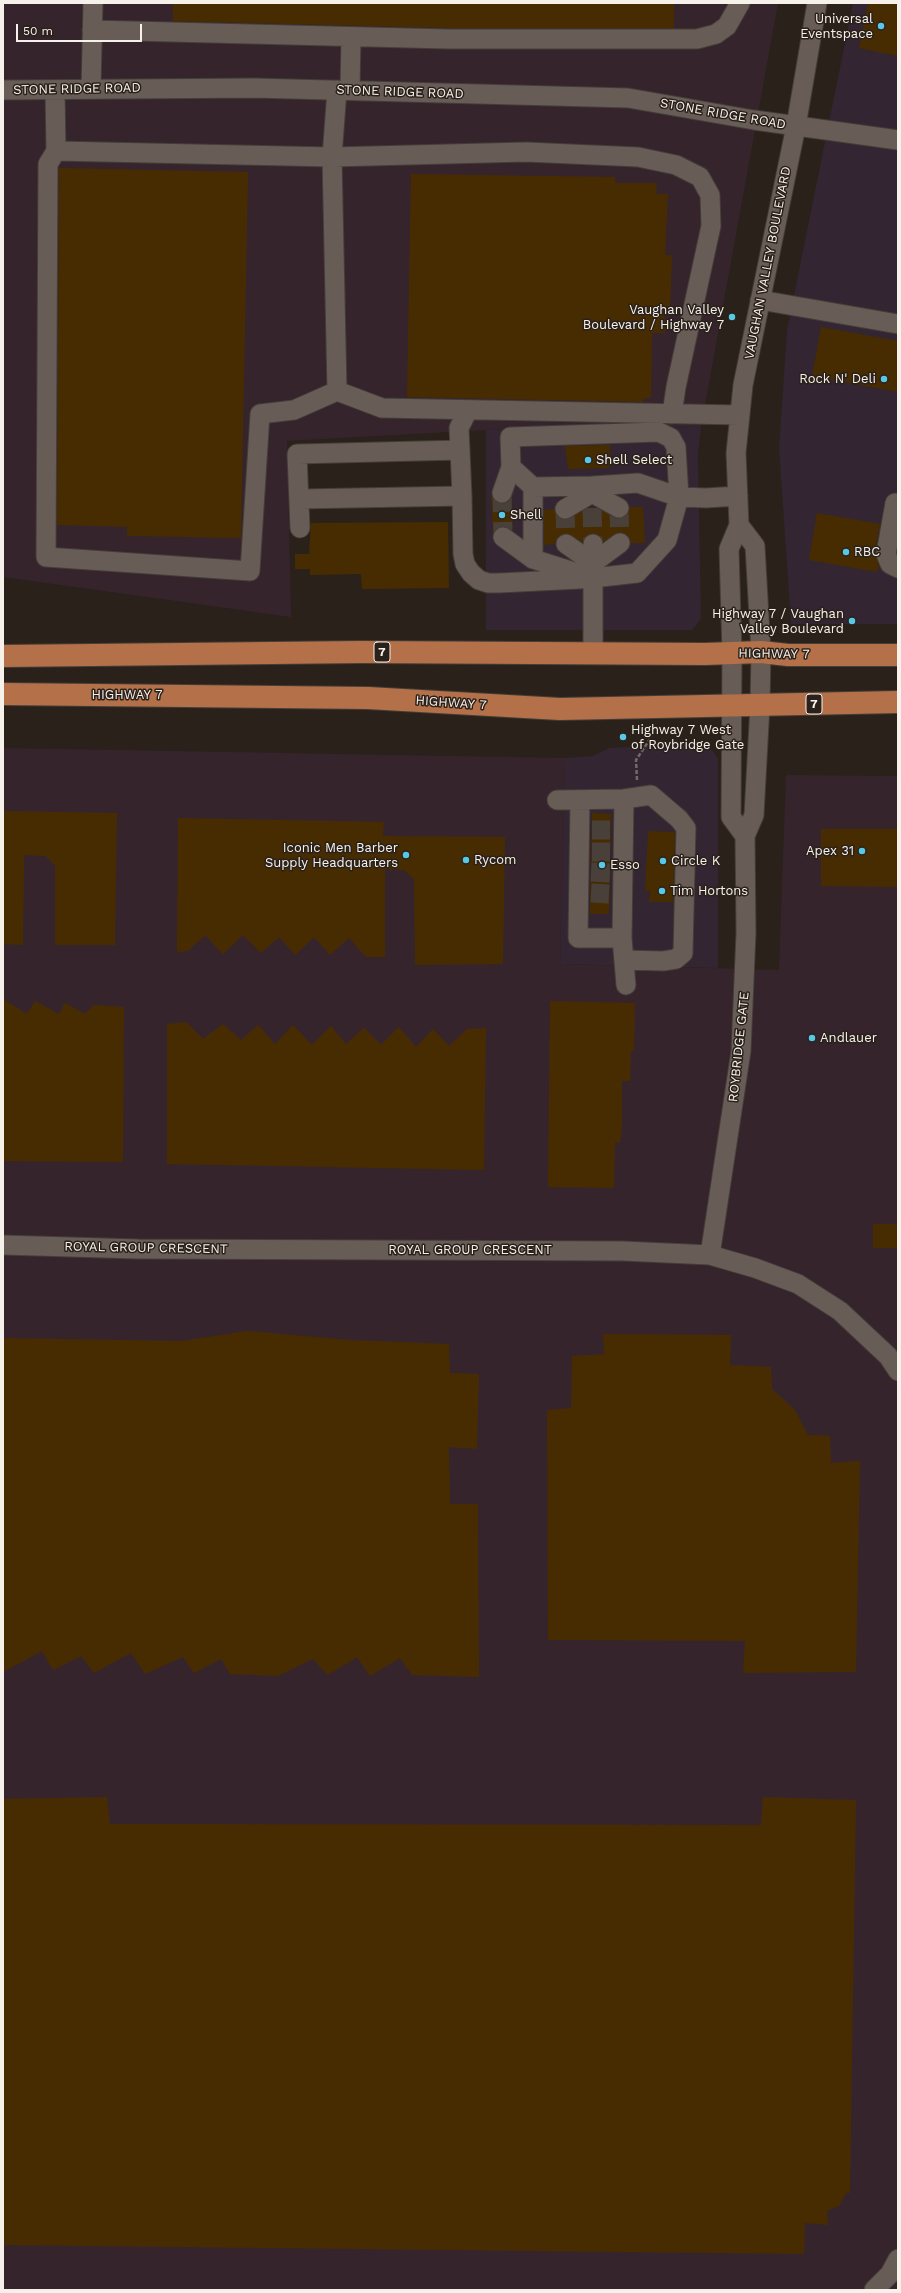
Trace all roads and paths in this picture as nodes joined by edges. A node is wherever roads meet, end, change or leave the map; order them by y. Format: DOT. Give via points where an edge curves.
graph roads {
  1 [pos="740,3"];
  2 [pos="817,3"];
  3 [pos="92,17"];
  4 [pos="351,37"];
  5 [pos="91,89"];
  6 [pos="3,90"];
  7 [pos="55,90"];
  8 [pos="343,90"];
  9 [pos="796,126"];
  10 [pos="898,140"];
  11 [pos="56,151"];
  12 [pos="332,157"];
  13 [pos="760,300"];
  14 [pos="898,324"];
  15 [pos="337,391"];
  16 [pos="468,410"];
  17 [pos="672,414"];
  18 [pos="740,415"];
  19 [pos="460,450"];
  20 [pos="511,467"];
  21 [pos="533,487"];
  22 [pos="502,494"];
  23 [pos="462,496"];
  24 [pos="592,496"];
  25 [pos="738,496"];
  26 [pos="679,497"];
  27 [pos="298,499"];
  28 [pos="895,503"];
  29 [pos="619,508"];
  30 [pos="565,509"];
  31 [pos="739,525"];
  32 [pos="300,528"];
  33 [pos="503,537"];
  34 [pos="620,543"];
  35 [pos="566,544"];
  36 [pos="593,544"];
  37 [pos="533,559"];
  38 [pos="898,568"];
  39 [pos="593,570"];
  40 [pos="761,652"];
  41 [pos="593,653"];
  42 [pos="732,653"];
  43 [pos="898,655"];
  44 [pos="3,656"];
  45 [pos="3,694"];
  46 [pos="898,702"];
  47 [pos="760,705"];
  48 [pos="730,706"];
  49 [pos="650,739"];
  50 [pos="631,797"];
  51 [pos="557,800"];
  52 [pos="580,800"];
  53 [pos="601,830"];
  54 [pos="745,836"];
  55 [pos="601,852"];
  56 [pos="601,872"];
  57 [pos="622,938"];
  58 [pos="624,960"];
  59 [pos="626,985"];
  60 [pos="3,1245"];
  61 [pos="710,1255"];
  62 [pos="898,1371"];
  63 [pos="898,2259"];
  64 [pos="874,2290"];
  1 -- 4 [label="street" via="726,26 716,34 697,39"];
  2 -- 9 [label="street, VAUGHAN VALLEY BOULEVARD"];
  3 -- 4 [label="street"];
  3 -- 5 [label="street"];
  4 -- 8 [label="street"];
  5 -- 7 [label="street, STONE RIDGE ROAD"];
  5 -- 8 [label="street, STONE RIDGE ROAD"];
  6 -- 7 [label="street, STONE RIDGE ROAD"];
  7 -- 11 [label="street"];
  8 -- 9 [label="street, STONE RIDGE ROAD" via="628,98"];
  8 -- 12 [label="street"];
  9 -- 10 [label="street, STONE RIDGE ROAD"];
  9 -- 13 [label="street, VAUGHAN VALLEY BOULEVARD"];
  11 -- 12 [label="street"];
  11 -- 15 [label="street" via="48,164 46,558 250,571 260,414 294,410"];
  12 -- 15 [label="street"];
  12 -- 17 [label="street" via="526,152 638,157 676,165 700,177 710,195 711,226"];
  13 -- 14 [label="street"];
  13 -- 18 [label="street, VAUGHAN VALLEY BOULEVARD" via="743,385"];
  15 -- 16 [label="street" via="382,408"];
  16 -- 17 [label="street"];
  16 -- 19 [label="street" via="460,428"];
  17 -- 18 [label="street"];
  18 -- 25 [label="street, VAUGHAN VALLEY BOULEVARD" via="736,453"];
  19 -- 23 [label="street"];
  19 -- 27 [label="street" via="297,454"];
  20 -- 21 [label="street"];
  20 -- 22 [label="street"];
  20 -- 26 [label="street" via="510,438 659,432 671,438 676,446"];
  21 -- 24 [label="street"];
  21 -- 37 [label="street"];
  23 -- 27 [label="street"];
  23 -- 39 [label="street" via="463,554 471,573 479,580 499,583"];
  24 -- 26 [label="street" via="638,483"];
  24 -- 29 [label="street"];
  24 -- 30 [label="street"];
  25 -- 26 [label="street"];
  25 -- 31 [label="street, VAUGHAN VALLEY BOULEVARD"];
  26 -- 39 [label="street" via="667,540 637,574"];
  27 -- 32 [label="street"];
  28 -- 38 [label="street" via="886,554 890,564"];
  31 -- 40 [label="street" via="755,546"];
  31 -- 42 [label="street, VAUGHAN VALLEY BOULEVARD" via="729,549"];
  33 -- 37 [label="street"];
  34 -- 39 [label="street"];
  35 -- 39 [label="street"];
  36 -- 39 [label="street"];
  37 -- 39 [label="street"];
  39 -- 41 [label="street"];
  40 -- 42 [label="main road, HIGHWAY 7 / 7"];
  40 -- 43 [label="main road, HIGHWAY 7 / 7" via="788,655"];
  40 -- 47 [label="street"];
  41 -- 42 [label="main road, HIGHWAY 7 / 7"];
  41 -- 44 [label="main road, HIGHWAY 7 / 7" via="361,652"];
  42 -- 48 [label="street"];
  45 -- 48 [label="main road, HIGHWAY 7 / 7" via="368,698 560,709"];
  46 -- 47 [label="main road, HIGHWAY 7 / 7"];
  47 -- 48 [label="main road, HIGHWAY 7 / 7"];
  47 -- 54 [label="street, ROYBRIDGE GATE" via="754,815"];
  48 -- 54 [label="street" via="731,818"];
  49 -- 50 [label="path" via="636,760"];
  50 -- 52 [label="street"];
  50 -- 53 [label="street"];
  50 -- 58 [label="street" via="651,795 679,818 686,828 684,940 683,953 676,959"];
  51 -- 52 [label="street"];
  52 -- 53 [label="street"];
  53 -- 55 [label="street"];
  53 -- 55 [label="street"];
  54 -- 61 [label="street, ROYBRIDGE GATE" via="746,969 741,1051"];
  55 -- 56 [label="street"];
  55 -- 56 [label="street"];
  56 -- 57 [label="street" via="616,894"];
  56 -- 57 [label="street" via="585,893 578,938"];
  57 -- 58 [label="street"];
  58 -- 59 [label="street"];
  60 -- 61 [label="street, ROYAL GROUP CRESCENT" via="146,1249 623,1251"];
  61 -- 62 [label="street, ROYAL GROUP CRESCENT" via="798,1284 840,1311 888,1356"];
  63 -- 64 [label="street" via="890,2274"];
}
